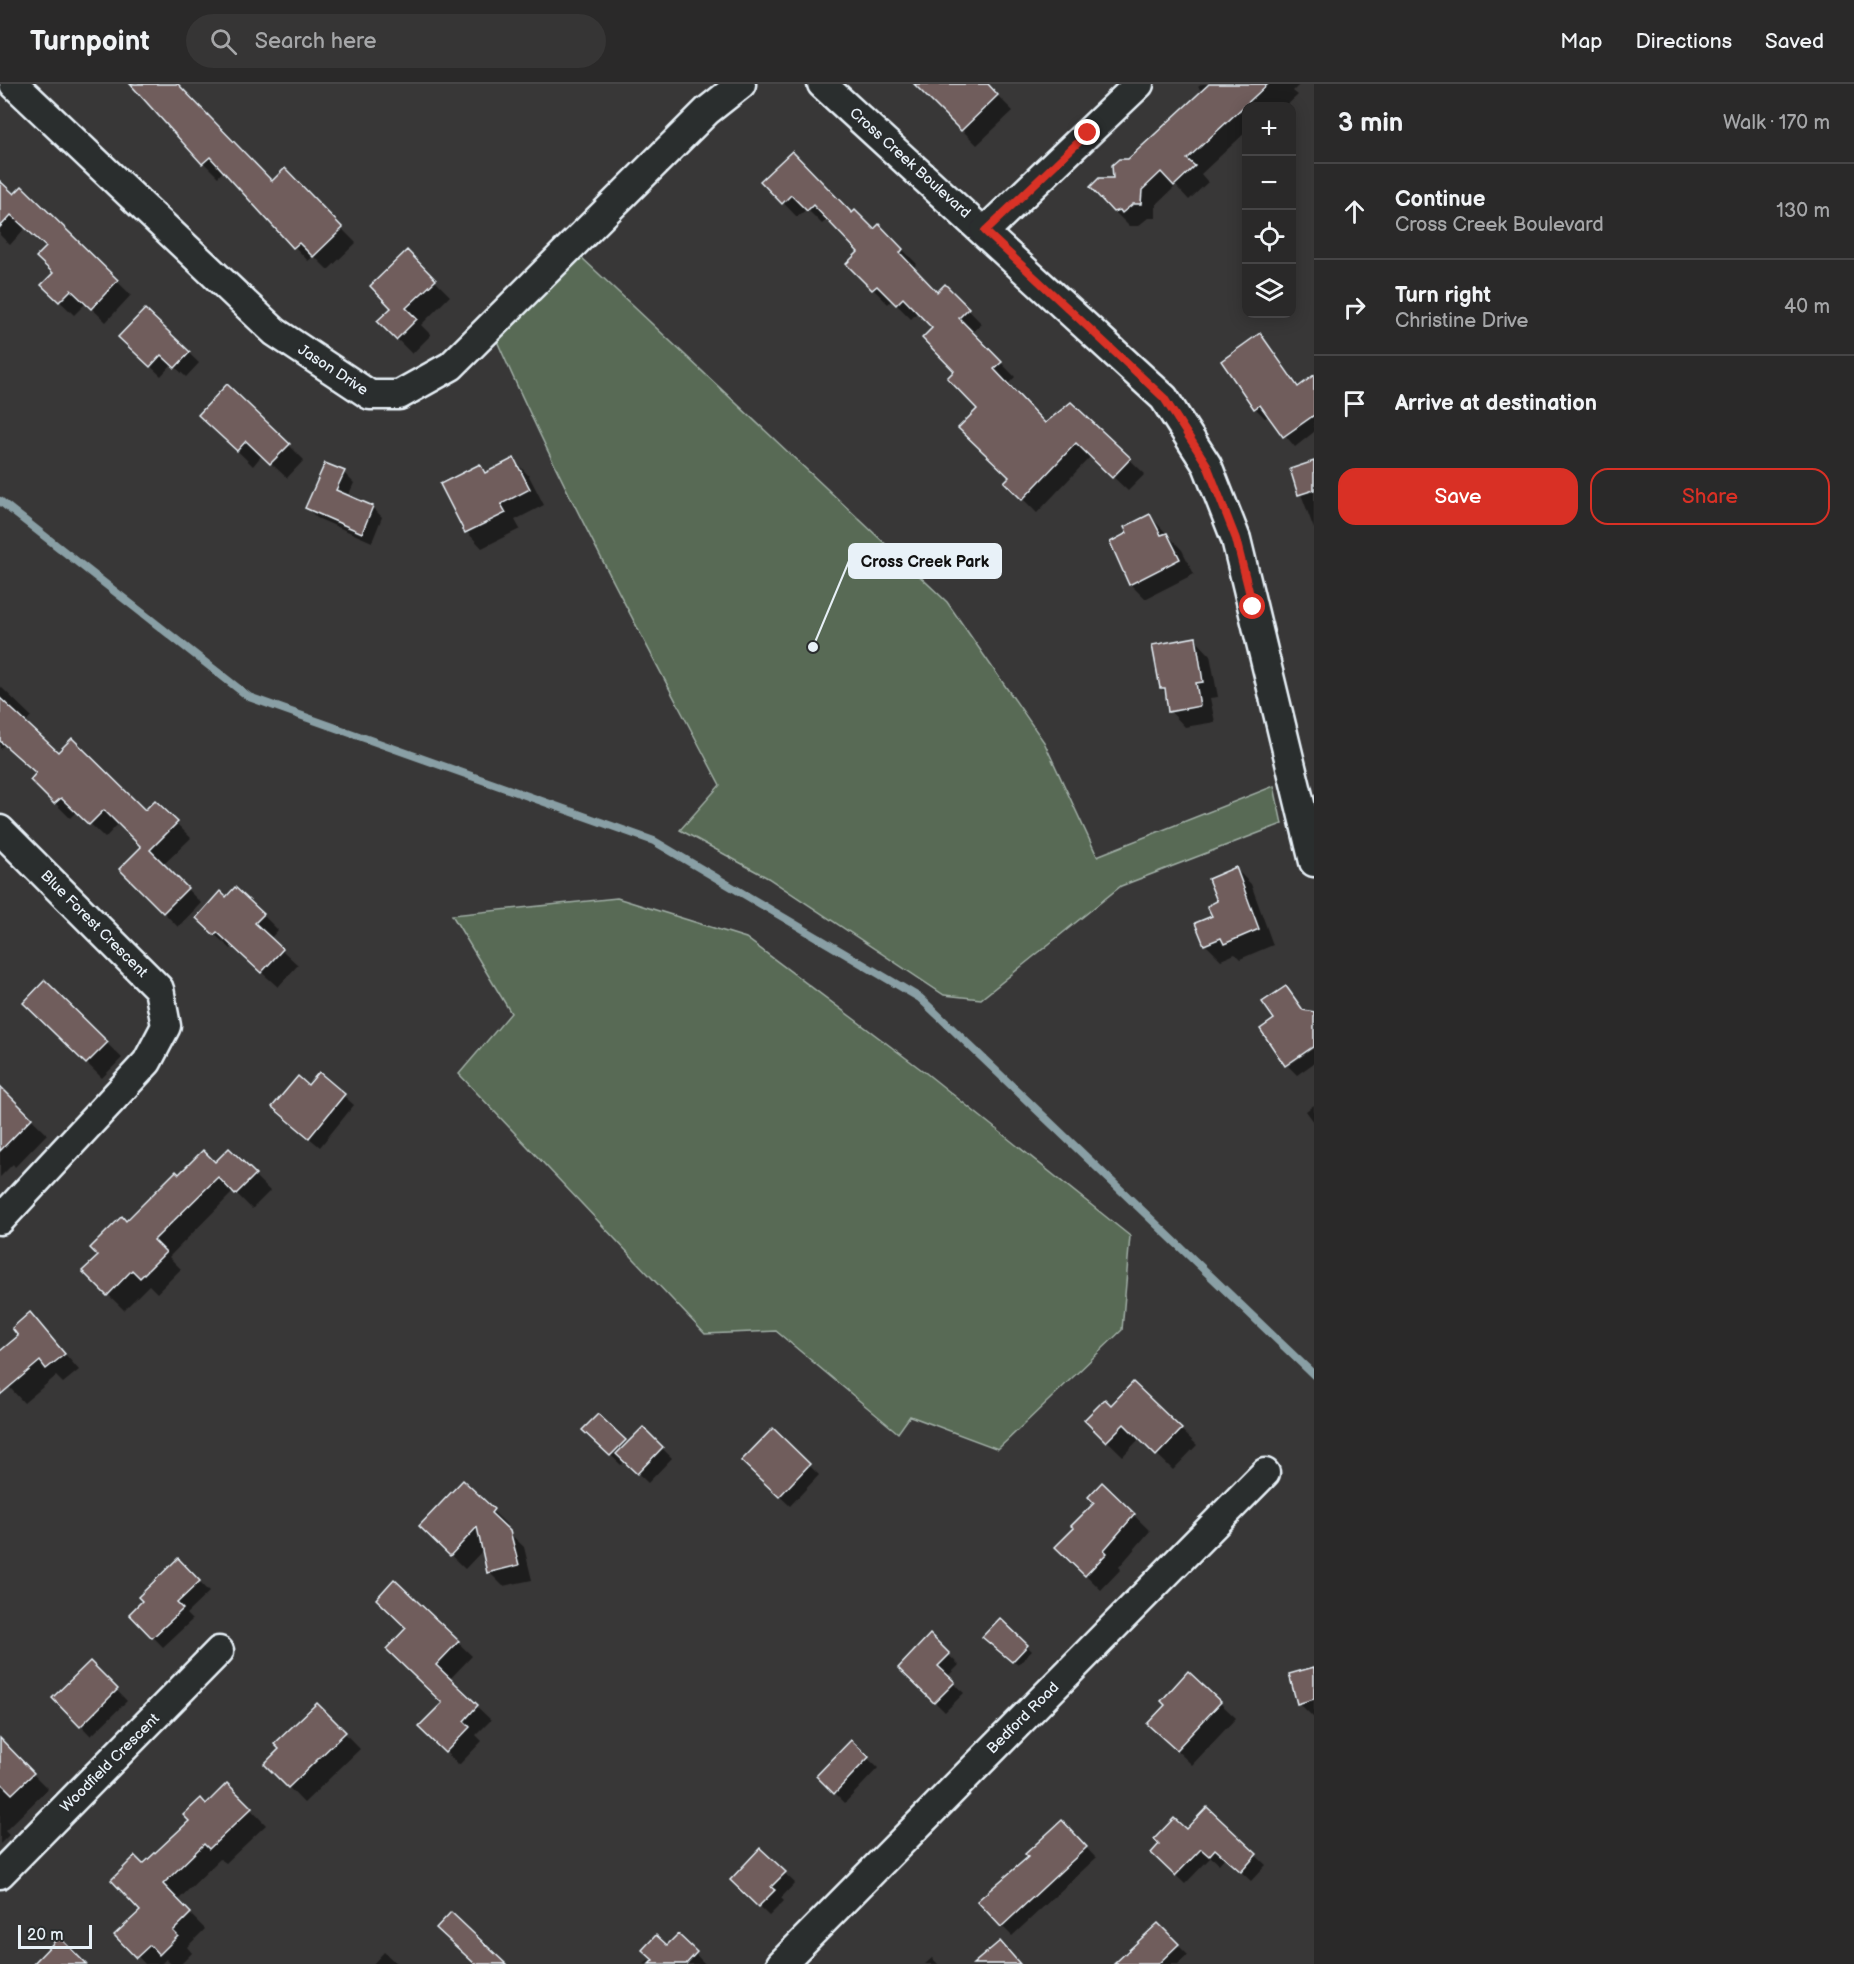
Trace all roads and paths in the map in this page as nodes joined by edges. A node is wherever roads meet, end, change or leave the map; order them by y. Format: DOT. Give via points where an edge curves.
graph roads {
  1 [pos="14,84"];
  2 [pos="741,84"];
  3 [pos="822,84"];
  4 [pos="1139,84"];
  5 [pos="985,231"];
  6 [pos="0,830"];
  7 [pos="1314,862"];
  8 [pos="0,1220"];
  9 [pos="1265,1473"];
  10 [pos="219,1651"];
  11 [pos="0,1874"];
  12 [pos="781,1964"];
  1 -- 2 [label="street, Jason Drive" via="275,332 370,395 399,395 451,366 707,111"];
  3 -- 5 [label="street, Cross Creek Boulevard"];
  4 -- 5 [label="street"];
  5 -- 7 [label="street, Cross Creek Boulevard" via="1164,398 1207,465 1236,539"];
  6 -- 8 [label="street, Blue Forest Crescent" via="159,989 166,1026 147,1062"];
  9 -- 12 [label="street, Bedford Road"];
  10 -- 11 [label="street, Woodfield Crescent"];
}
